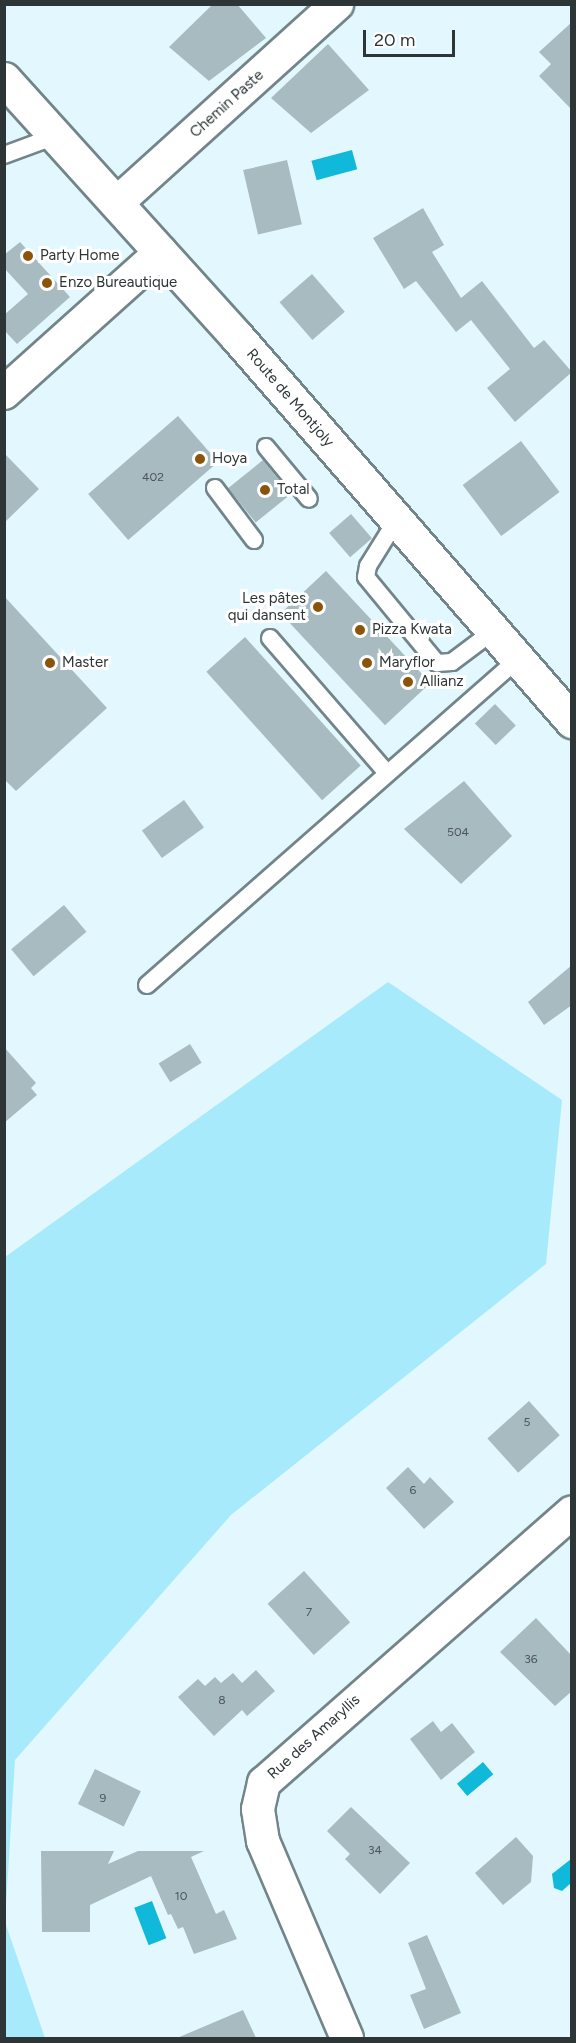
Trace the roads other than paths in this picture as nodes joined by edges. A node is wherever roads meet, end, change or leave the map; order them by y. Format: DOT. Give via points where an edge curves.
graph roads {
  1 [pos="337,4"];
  2 [pos="4,79"];
  3 [pos="56,136"];
  4 [pos="4,155"];
  5 [pos="117,203"];
  6 [pos="161,252"];
  7 [pos="4,393"];
  8 [pos="266,447"];
  9 [pos="215,488"];
  10 [pos="309,499"];
  11 [pos="396,521"];
  12 [pos="254,540"];
  13 [pos="492,632"];
  14 [pos="270,638"];
  15 [pos="517,660"];
  16 [pos="572,722"];
  17 [pos="387,774"];
  18 [pos="147,986"];
  19 [pos="572,1512"];
  20 [pos="347,2038"];
  1 -- 5 [label="street, Chemin Paste"];
  2 -- 3 [label="main road, Route de Montjoly"];
  3 -- 4 [label="lane"];
  3 -- 5 [label="main road, Route de Montjoly"];
  5 -- 6 [label="main road, Route de Montjoly"];
  6 -- 7 [label="street"];
  6 -- 11 [label="main road, Route de Montjoly"];
  8 -- 10 [label="lane"];
  9 -- 12 [label="lane"];
  11 -- 13 [label="main road, Route de Montjoly"];
  11 -- 13 [label="lane" via="368,566 366,577 437,663 452,663"];
  13 -- 15 [label="main road, Route de Montjoly"];
  14 -- 17 [label="lane"];
  15 -- 16 [label="main road, Route de Montjoly"];
  15 -- 17 [label="lane"];
  17 -- 18 [label="lane"];
  19 -- 20 [label="street, Rue des Amaryllis" via="264,1783 258,1809 263,1841"];
}
